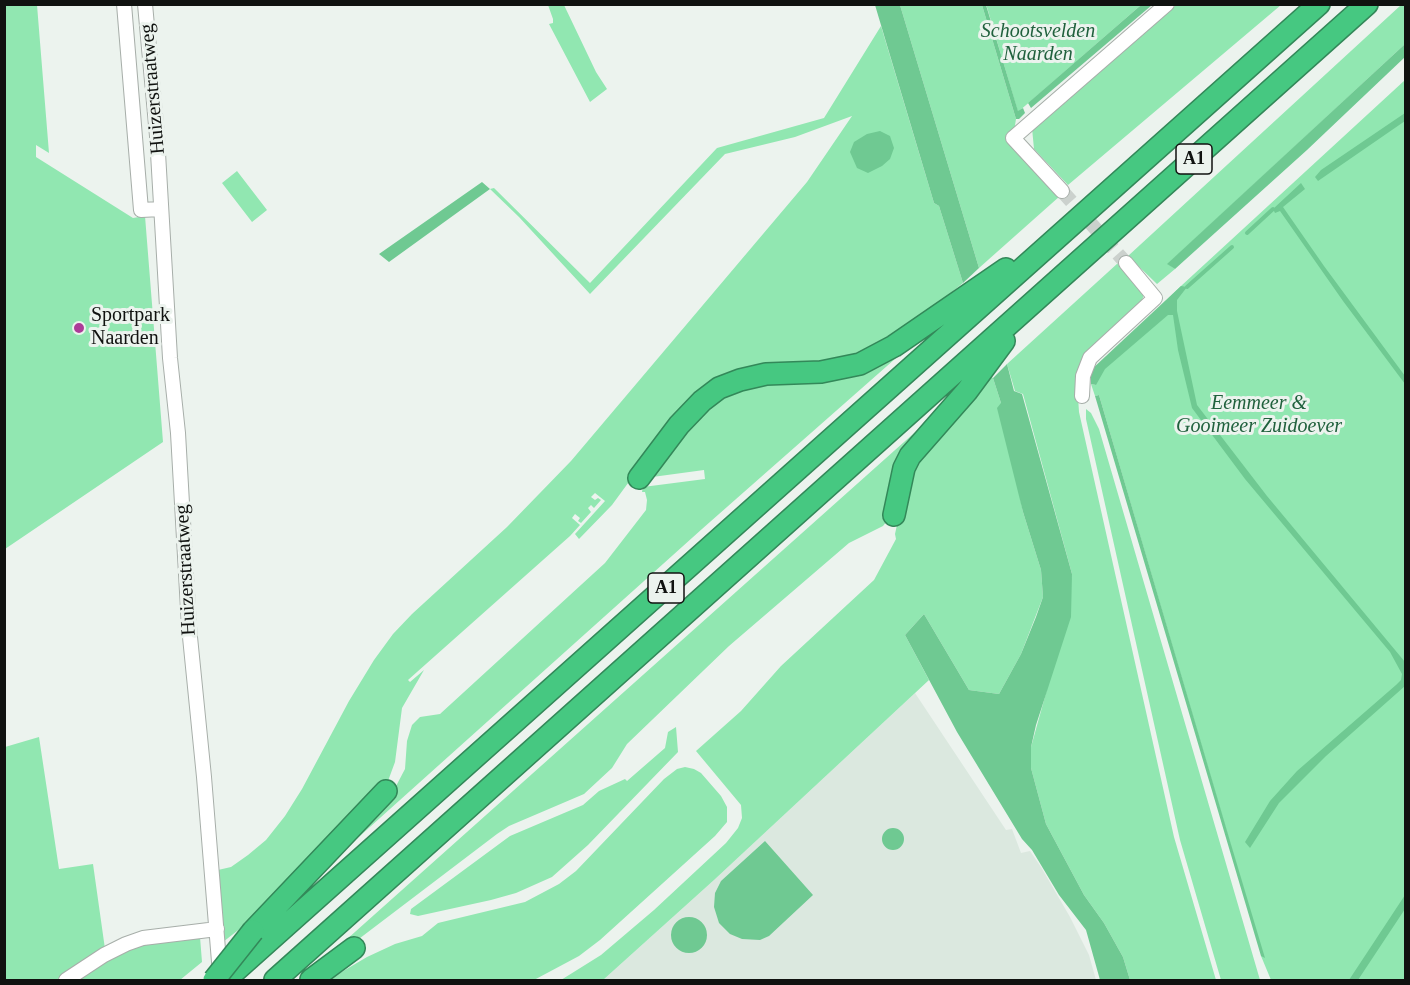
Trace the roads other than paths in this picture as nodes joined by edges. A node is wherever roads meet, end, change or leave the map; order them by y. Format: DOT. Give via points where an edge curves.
graph roads {
  1 [pos="124,4"];
  2 [pos="145,4"];
  3 [pos="1167,4"];
  4 [pos="1319,4"];
  5 [pos="1367,4"];
  6 [pos="1062,191"];
  7 [pos="161,209"];
  8 [pos="1076,222"];
  9 [pos="1126,263"];
  10 [pos="1029,307"];
  11 [pos="1082,396"];
  12 [pos="639,478"];
  13 [pos="894,515"];
  14 [pos="386,791"];
  15 [pos="217,929"];
  16 [pos="354,948"];
  17 [pos="66,981"];
  18 [pos="214,981"];
  19 [pos="220,981"];
  20 [pos="225,981"];
  21 [pos="275,981"];
  22 [pos="311,981"];
  1 -- 7 [label="street, Huizerstraatweg" via="141,210"];
  2 -- 7 [label="street, Huizerstraatweg"];
  3 -- 6 [label="street" via="1013,138"];
  4 -- 8 [label="highway, A1"];
  5 -- 10 [label="highway, A1"];
  7 -- 15 [label="street, Huizerstraatweg" via="189,627"];
  8 -- 12 [label="highway, A1" via="894,346 860,364 831,371 758,375 713,392 679,425"];
  8 -- 20 [label="highway, A1"];
  9 -- 11 [label="street" via="1155,298 1090,358 1085,366"];
  10 -- 13 [label="highway, A1" via="967,391 910,456"];
  10 -- 21 [label="highway, A1"];
  14 -- 18 [label="highway, bridge" via="253,931"];
  15 -- 17 [label="street" via="143,938 104,955"];
  15 -- 19 [label="street, Huizerstraatweg"];
  16 -- 22 [label="highway"];
}
